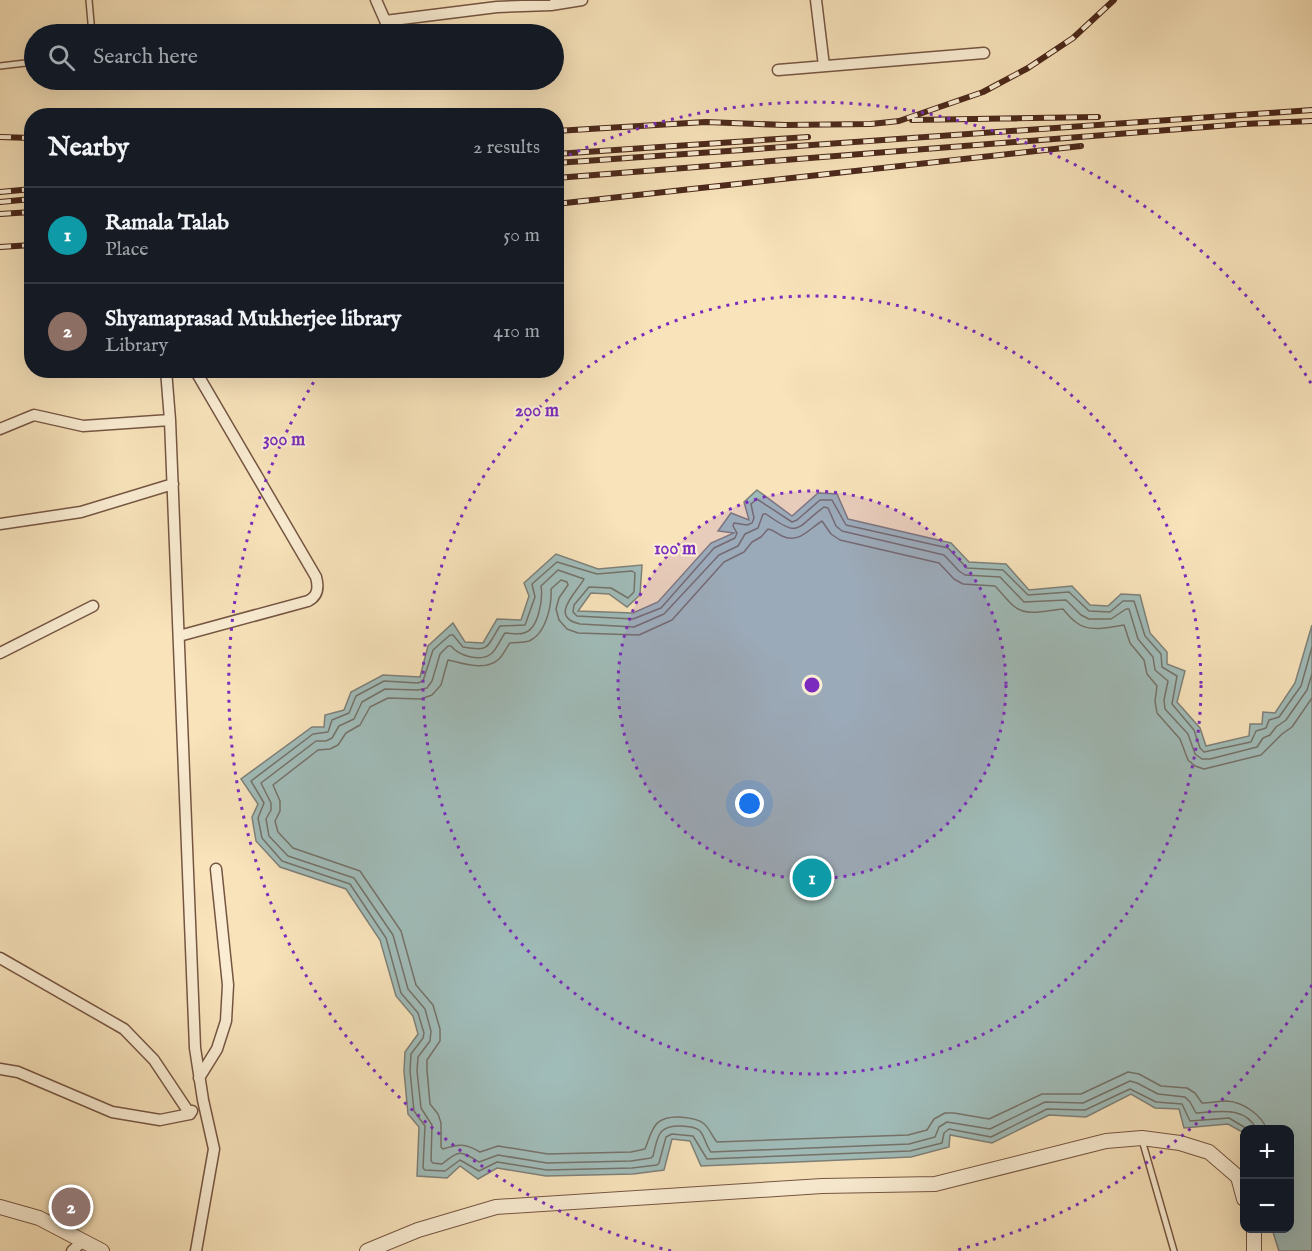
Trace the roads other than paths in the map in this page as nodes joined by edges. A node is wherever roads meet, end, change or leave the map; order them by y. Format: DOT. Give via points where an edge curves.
graph roads {
  1 [pos="89,0"];
  2 [pos="376,0"];
  3 [pos="582,0"];
  4 [pos="816,0"];
  5 [pos="551,2"];
  6 [pos="386,21"];
  7 [pos="91,24"];
  8 [pos="387,24"];
  9 [pos="984,53"];
  10 [pos="24,63"];
  11 [pos="0,66"];
  12 [pos="824,66"];
  13 [pos="778,70"];
  14 [pos="167,378"];
  15 [pos="200,378"];
  16 [pos="170,420"];
  17 [pos="0,429"];
  18 [pos="173,484"];
  19 [pos="0,524"];
  20 [pos="93,606"];
  21 [pos="179,636"];
  22 [pos="0,653"];
  23 [pos="216,869"];
  24 [pos="0,958"];
  25 [pos="0,1069"];
  26 [pos="200,1077"];
  27 [pos="203,1100"];
  28 [pos="189,1114"];
  29 [pos="1142,1138"];
  30 [pos="1240,1183"];
  31 [pos="0,1207"];
  32 [pos="1254,1233"];
  33 [pos="83,1241"];
  34 [pos="375,1250"];
  35 [pos="72,1251"];
  36 [pos="102,1251"];
  37 [pos="196,1251"];
  38 [pos="1174,1251"];
  39 [pos="1254,1251"];
  1 -- 7 [label="lane"];
  2 -- 6 [label="street"];
  3 -- 5 [label="street"];
  4 -- 12 [label="street"];
  5 -- 6 [label="street"];
  6 -- 8 [label="street"];
  9 -- 12 [label="street"];
  10 -- 11 [label="lane"];
  12 -- 13 [label="street"];
  14 -- 16 [label="street"];
  15 -- 21 [label="street" via="316,578 318,592 308,601"];
  16 -- 17 [label="street" via="83,426 34,415"];
  16 -- 18 [label="street"];
  18 -- 19 [label="street" via="81,512"];
  18 -- 21 [label="street"];
  20 -- 22 [label="street"];
  21 -- 26 [label="street" via="195,1048"];
  23 -- 26 [label="street" via="228,985 226,1021 217,1049"];
  24 -- 28 [label="street" via="123,1029 154,1060"];
  25 -- 28 [label="street" via="18,1072 112,1112 160,1120"];
  26 -- 27 [label="street"];
  27 -- 28 [label="street"];
  27 -- 37 [label="street" via="214,1149"];
  29 -- 30 [label="street" via="1209,1152 1238,1177"];
  29 -- 34 [label="street" via="1106,1141 935,1184 822,1186 496,1208 418,1230"];
  29 -- 38 [label="lane"];
  31 -- 33 [label="street" via="39,1218"];
  32 -- 39 [label="street"];
  33 -- 35 [label="street"];
  33 -- 36 [label="street"];
}
